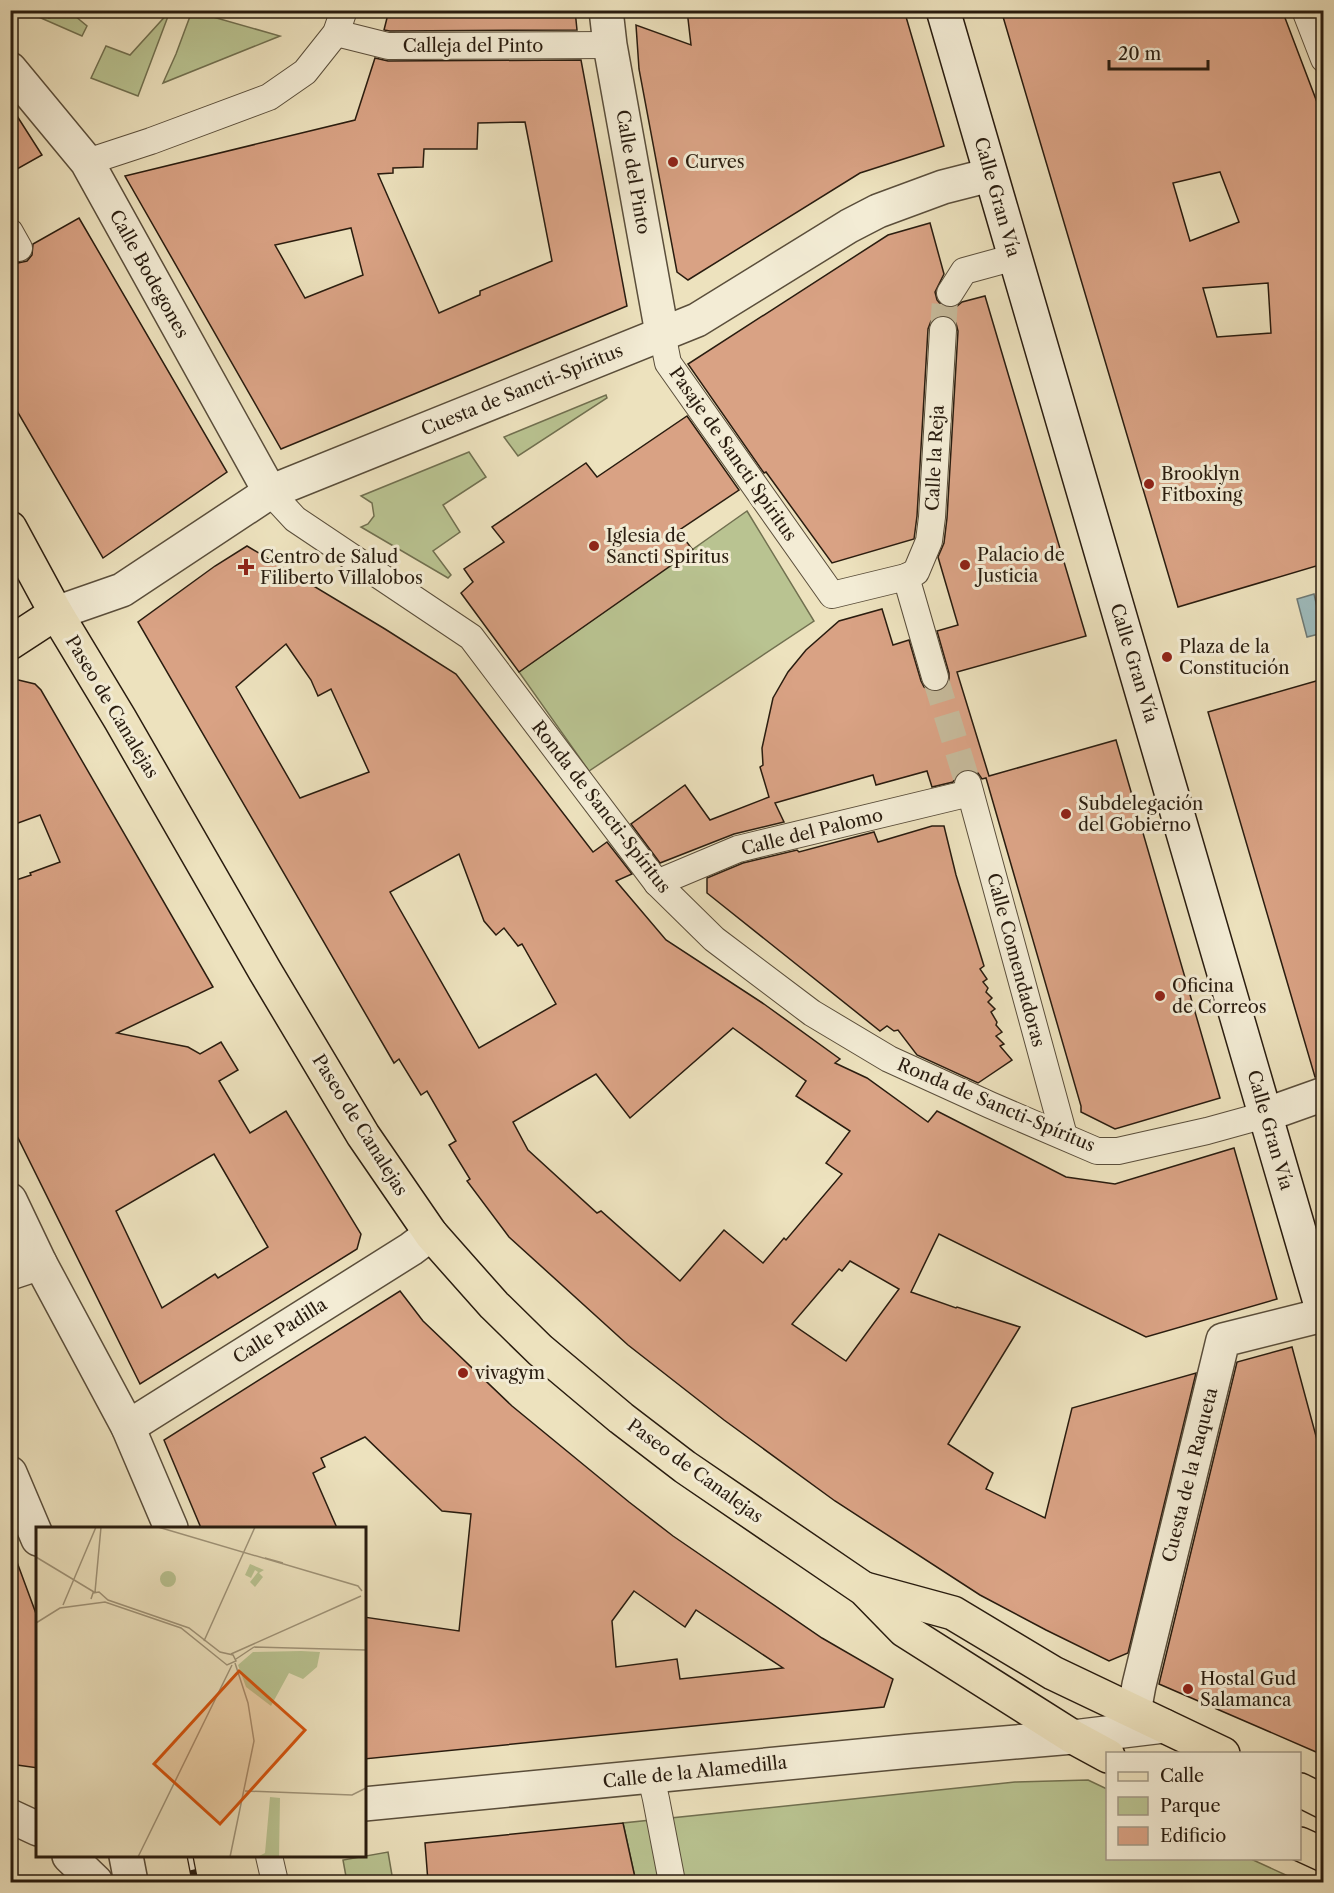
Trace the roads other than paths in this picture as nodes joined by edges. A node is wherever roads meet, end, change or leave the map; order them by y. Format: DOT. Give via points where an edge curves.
graph roads {
  1 [pos="606,10"];
  2 [pos="943,10"];
  3 [pos="1305,10"];
  4 [pos="340,22"];
  5 [pos="610,45"];
  6 [pos="1323,59"];
  7 [pos="10,69"];
  8 [pos="87,162"];
  9 [pos="990,174"];
  10 [pos="1015,257"];
  11 [pos="950,293"];
  12 [pos="943,330"];
  13 [pos="662,333"];
  14 [pos="270,492"];
  15 [pos="10,528"];
  16 [pos="906,577"];
  17 [pos="56,613"];
  18 [pos="10,643"];
  19 [pos="934,677"];
  20 [pos="969,788"];
  21 [pos="657,883"];
  22 [pos="1323,1094"];
  23 [pos="1264,1115"];
  24 [pos="1064,1136"];
  25 [pos="10,1200"];
  26 [pos="431,1234"];
  27 [pos="25,1268"];
  28 [pos="1323,1316"];
  29 [pos="128,1427"];
  30 [pos="10,1473"];
  31 [pos="171,1527"];
  32 [pos="27,1529"];
  33 [pos="864,1589"];
  34 [pos="1134,1712"];
  35 [pos="1029,1726"];
  36 [pos="1164,1726"];
  37 [pos="1073,1737"];
  38 [pos="1219,1752"];
  39 [pos="1106,1755"];
  40 [pos="651,1777"];
  41 [pos="1301,1791"];
  42 [pos="10,1800"];
  43 [pos="36,1801"];
  44 [pos="1323,1802"];
  45 [pos="366,1804"];
  46 [pos="10,1815"];
  47 [pos="36,1828"];
  48 [pos="1301,1845"];
  49 [pos="1323,1855"];
  50 [pos="70,1857"];
  51 [pos="126,1857"];
  52 [pos="269,1857"];
  53 [pos="96,1882"];
  54 [pos="131,1882"];
  55 [pos="275,1882"];
  56 [pos="672,1882"];
  1 -- 5 [label="street, Calle del Pinto"];
  2 -- 9 [label="street, Calle Gran Vía"];
  3 -- 6 [label="street"];
  4 -- 5 [label="street, Calleja del Pinto" via="388,46"];
  4 -- 8 [label="street" via="305,72 269,97"];
  5 -- 13 [label="street, Calle del Pinto"];
  7 -- 8 [label="street, Calle Bodegones"];
  8 -- 14 [label="street, Calle Bodegones"];
  9 -- 10 [label="street, Calle Gran Vía"];
  9 -- 13 [label="street, Cuesta de Sancti-Spíritus" via="878,211 697,320"];
  10 -- 11 [label="street" via="963,271"];
  10 -- 23 [label="street, Calle Gran Vía"];
  12 -- 16 [label="street, Calle la Reja" via="929,541 916,572"];
  13 -- 14 [label="street, Cuesta de Sancti-Spíritus"];
  13 -- 16 [label="street, Pasaje de Sancti Spíritus" via="668,363 832,594"];
  14 -- 17 [label="street, Cuesta de Sancti-Spíritus" via="122,590"];
  14 -- 21 [label="street, Ronda de Sancti-Spíritus" via="295,519 471,637"];
  15 -- 17 [label="main road, Paseo de Canalejas"];
  16 -- 19 [label="street"];
  17 -- 18 [label="main road"];
  17 -- 26 [label="main road, Paseo de Canalejas" via="363,1135"];
  20 -- 21 [label="street, Calle del Palomo" via="738,849"];
  20 -- 24 [label="street, Calle Comendadoras"];
  21 -- 24 [label="street, Ronda de Sancti-Spíritus" via="714,939 812,1013 889,1059"];
  22 -- 23 [label="street"];
  23 -- 24 [label="street, Ronda de Sancti-Spíritus" via="1118,1151 1097,1151"];
  23 -- 28 [label="street, Calle Gran Vía"];
  25 -- 27 [label="street"];
  26 -- 29 [label="street, Calle Padilla"];
  26 -- 33 [label="main road, Paseo de Canalejas" via="540,1350 621,1418 685,1467"];
  27 -- 29 [label="street"];
  28 -- 34 [label="street, Cuesta de la Raqueta" via="1223,1340"];
  29 -- 31 [label="street"];
  30 -- 32 [label="street"];
  33 -- 34 [label="main road, Paseo de Canalejas" via="953,1613 1053,1673"];
  33 -- 35 [label="main road, Paseo de Canalejas" via="904,1630"];
  34 -- 36 [label="main road, Paseo de Canalejas"];
  35 -- 37 [label="main road, Paseo de Canalejas"];
  35 -- 40 [label="street, Calle de la Alamedilla"];
  36 -- 37 [label="street"];
  36 -- 38 [label="main road, Paseo de Canalejas"];
  37 -- 39 [label="main road, Paseo de Canalejas"];
  40 -- 45 [label="street, Calle de la Alamedilla"];
  40 -- 56 [label="street"];
  41 -- 44 [label="main road"];
  42 -- 43 [label="street"];
  46 -- 47 [label="street"];
  48 -- 49 [label="main road"];
  50 -- 53 [label="street"];
  51 -- 54 [label="street"];
  52 -- 55 [label="street"];
}
